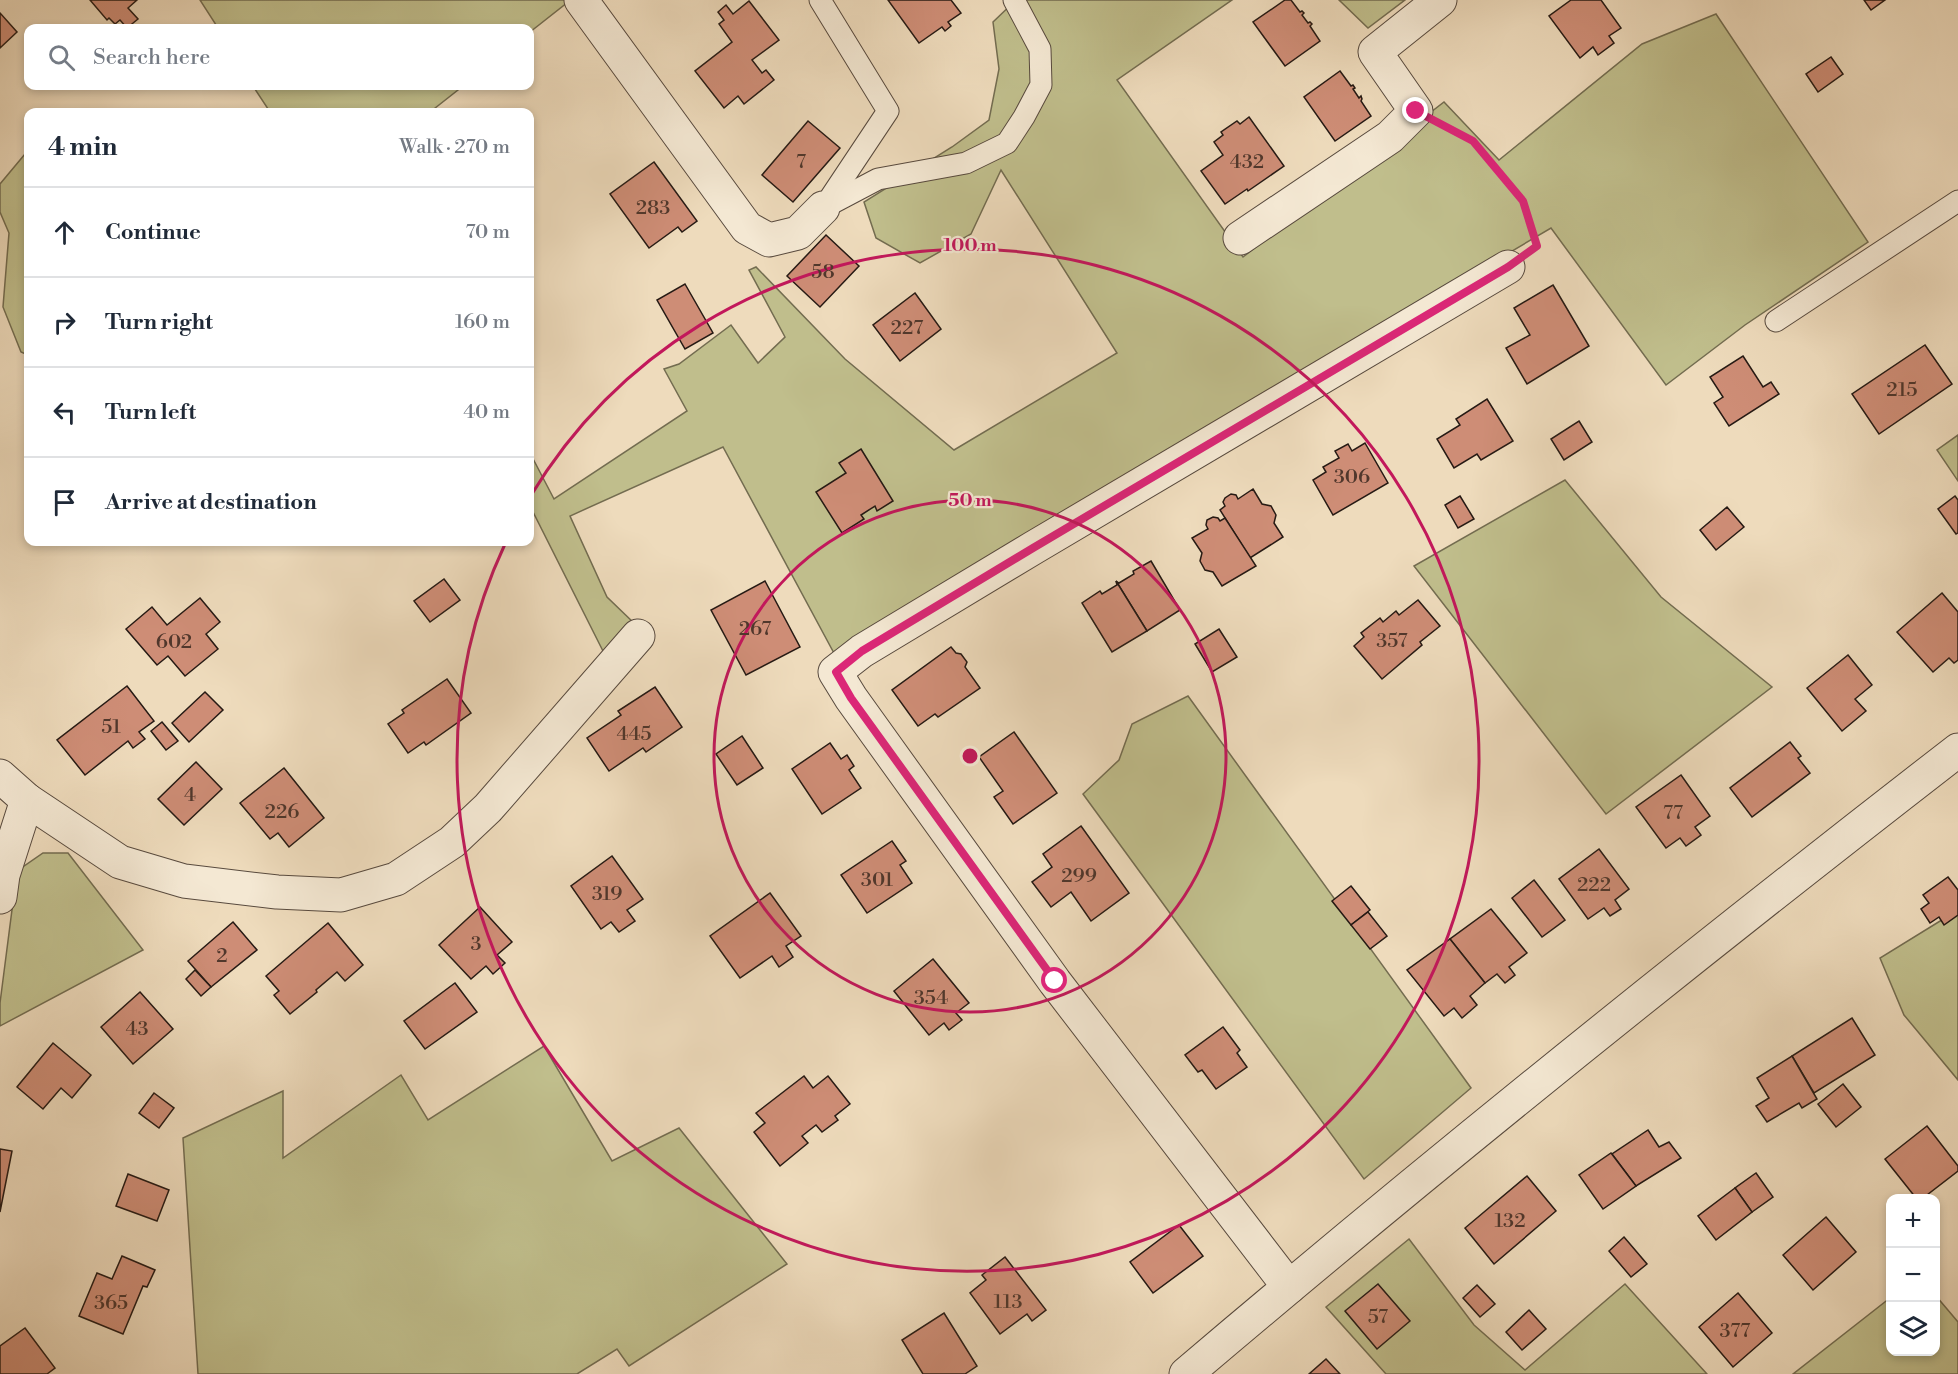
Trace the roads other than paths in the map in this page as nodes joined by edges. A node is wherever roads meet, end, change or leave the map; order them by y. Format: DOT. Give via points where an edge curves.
graph roads {
  1 [pos="581,0"];
  2 [pos="820,0"];
  3 [pos="1014,0"];
  4 [pos="1440,0"];
  5 [pos="1958,201"];
  6 [pos="824,207"];
  7 [pos="1240,238"];
  8 [pos="1508,267"];
  9 [pos="1776,321"];
  10 [pos="638,636"];
  11 [pos="1958,750"];
  12 [pos="0,776"];
  13 [pos="27,800"];
  14 [pos="0,897"];
  15 [pos="1289,1287"];
  16 [pos="1186,1374"];
  1 -- 6 [label="street" via="747,228 769,240 798,233"];
  2 -- 6 [label="lane" via="888,111"];
  3 -- 6 [label="lane" via="1040,49 1041,85 1007,143 966,163 878,179"];
  4 -- 7 [label="street" via="1375,52 1416,111 1390,137"];
  5 -- 9 [label="lane"];
  8 -- 15 [label="street" via="862,651 836,672 1055,981"];
  10 -- 13 [label="street" via="488,808 452,842 396,879 341,895 184,881 120,862"];
  11 -- 15 [label="street" via="1704,948"];
  12 -- 13 [label="street"];
  13 -- 14 [label="street" via="3,875"];
  15 -- 16 [label="street"];
}
